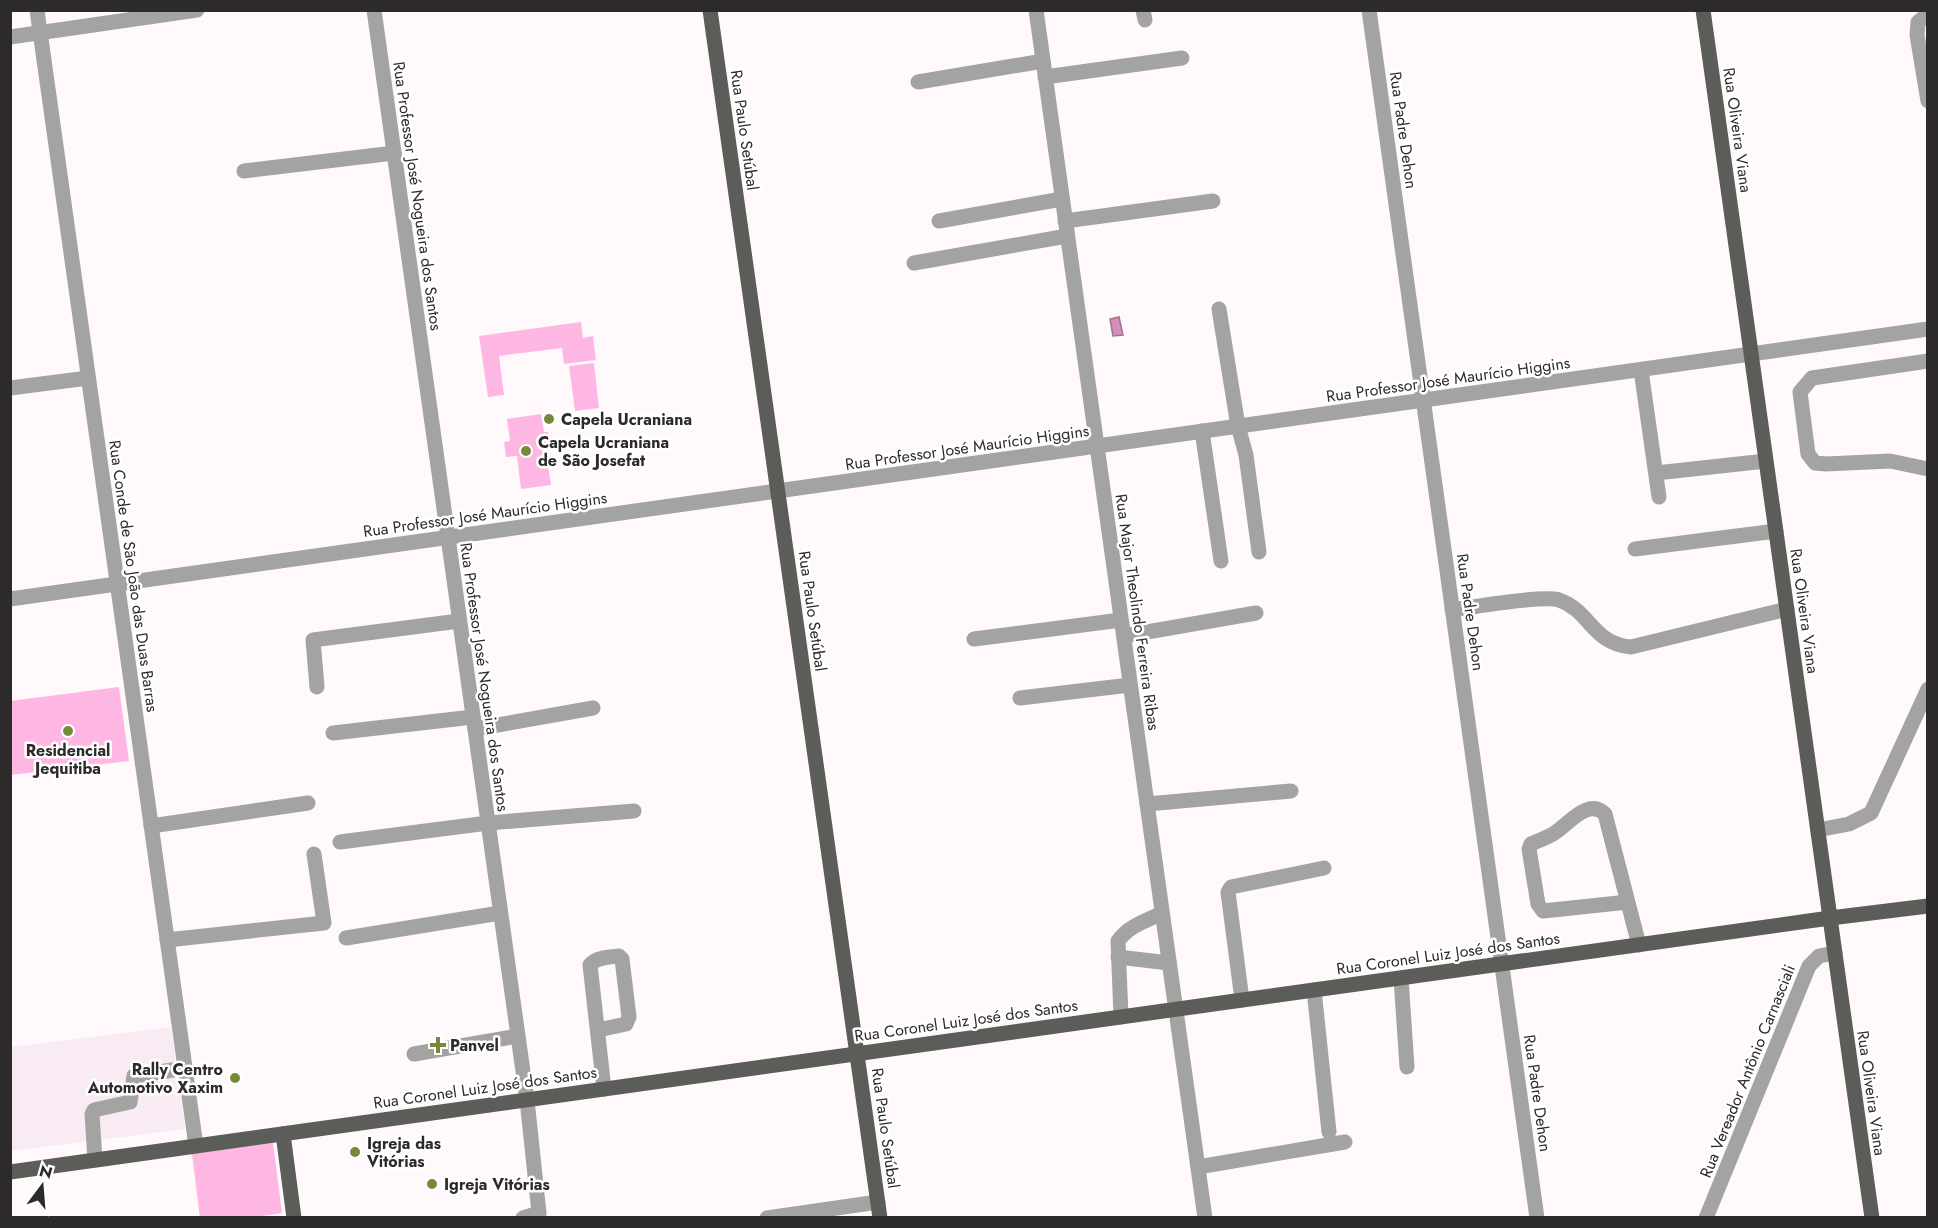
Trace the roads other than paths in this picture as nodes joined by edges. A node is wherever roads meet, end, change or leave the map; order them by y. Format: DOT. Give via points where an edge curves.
graph roads {
  1 [pos="37,10"];
  2 [pos="197,10"];
  3 [pos="374,10"];
  4 [pos="710,10"];
  5 [pos="1036,10"];
  6 [pos="1369,10"];
  7 [pos="1703,10"];
  8 [pos="1928,14"];
  9 [pos="40,32"];
  10 [pos="10,37"];
  11 [pos="1182,58"];
  12 [pos="1043,61"];
  13 [pos="1045,77"];
  14 [pos="918,82"];
  15 [pos="1928,101"];
  16 [pos="394,153"];
  17 [pos="244,171"];
  18 [pos="1062,199"];
  19 [pos="1213,201"];
  20 [pos="939,220"];
  21 [pos="1066,229"];
  22 [pos="914,263"];
  23 [pos="1219,309"];
  24 [pos="1928,329"];
  25 [pos="1751,354"];
  26 [pos="1928,361"];
  27 [pos="1641,370"];
  28 [pos="88,378"];
  29 [pos="10,388"];
  30 [pos="1423,400"];
  31 [pos="1238,426"];
  32 [pos="1202,432"];
  33 [pos="1097,446"];
  34 [pos="1766,461"];
  35 [pos="1928,469"];
  36 [pos="1656,472"];
  37 [pos="778,491"];
  38 [pos="1659,497"];
  39 [pos="1776,531"];
  40 [pos="448,538"];
  41 [pos="1635,549"];
  42 [pos="1258,552"];
  43 [pos="1221,561"];
  44 [pos="117,584"];
  45 [pos="10,599"];
  46 [pos="1787,609"];
  47 [pos="1452,610"];
  48 [pos="1256,613"];
  49 [pos="1121,620"];
  50 [pos="459,621"];
  51 [pos="1124,636"];
  52 [pos="974,639"];
  53 [pos="1130,685"];
  54 [pos="317,687"];
  55 [pos="1928,689"];
  56 [pos="1020,698"];
  57 [pos="593,708"];
  58 [pos="474,723"];
  59 [pos="333,733"];
  60 [pos="1291,791"];
  61 [pos="308,803"];
  62 [pos="1147,804"];
  63 [pos="634,811"];
  64 [pos="488,823"];
  65 [pos="151,826"];
  66 [pos="1818,830"];
  67 [pos="340,842"];
  68 [pos="314,854"];
  69 [pos="1324,868"];
  70 [pos="1628,902"];
  71 [pos="1928,906"];
  72 [pos="500,913"];
  73 [pos="1162,914"];
  74 [pos="1830,918"];
  75 [pos="346,938"];
  76 [pos="167,940"];
  77 [pos="1639,945"];
  78 [pos="1835,953"];
  79 [pos="1118,957"];
  80 [pos="1169,963"];
  81 [pos="1502,964"];
  82 [pos="1401,978"];
  83 [pos="1314,990"];
  84 [pos="1242,1000"];
  85 [pos="1176,1009"];
  86 [pos="1121,1017"];
  87 [pos="598,1030"];
  88 [pos="518,1036"];
  89 [pos="414,1054"];
  90 [pos="857,1054"];
  91 [pos="1407,1067"];
  92 [pos="185,1068"];
  93 [pos="604,1089"];
  94 [pos="527,1100"];
  95 [pos="1329,1132"];
  96 [pos="283,1134"];
  97 [pos="1346,1142"];
  98 [pos="196,1146"];
  99 [pos="95,1160"];
  100 [pos="1198,1167"];
  101 [pos="10,1172"];
  102 [pos="879,1210"];
  103 [pos="294,1218"];
  104 [pos="523,1218"];
  105 [pos="767,1218"];
  106 [pos="1205,1218"];
  107 [pos="1537,1218"];
  108 [pos="1706,1218"];
  109 [pos="1872,1218"];
  1 -- 9 [label="street, Rua Conde de São João das Duas Barras"];
  2 -- 9 [label="street"];
  3 -- 16 [label="street, Rua Professor José Nogueira dos Santos"];
  4 -- 37 [label="main road, Rua Paulo Setúbal"];
  5 -- 12 [label="street, Rua Major Theolindo Ferreira Ribas"];
  6 -- 30 [label="street, Rua Padre Dehon"];
  7 -- 25 [label="main road, Rua Oliveira Viana"];
  8 -- 15 [label="street" via="1918,22 1917,35"];
  9 -- 10 [label="street"];
  9 -- 28 [label="street, Rua Conde de São João das Duas Barras"];
  11 -- 13 [label="street"];
  12 -- 13 [label="street, Rua Major Theolindo Ferreira Ribas"];
  12 -- 14 [label="street"];
  13 -- 18 [label="street, Rua Major Theolindo Ferreira Ribas"];
  16 -- 17 [label="street"];
  16 -- 40 [label="street, Rua Professor José Nogueira dos Santos"];
  18 -- 20 [label="street"];
  18 -- 21 [label="street, Rua Major Theolindo Ferreira Ribas"];
  19 -- 21 [label="street"];
  21 -- 22 [label="street"];
  21 -- 33 [label="street, Rua Major Theolindo Ferreira Ribas"];
  23 -- 31 [label="street"];
  24 -- 25 [label="street, Rua Professor José Maurício Higgins"];
  25 -- 27 [label="street, Rua Professor José Maurício Higgins"];
  25 -- 34 [label="main road, Rua Oliveira Viana"];
  26 -- 35 [label="street" via="1812,378 1800,392 1808,454 1815,463 1890,461"];
  27 -- 30 [label="street, Rua Professor José Maurício Higgins"];
  27 -- 36 [label="street"];
  28 -- 29 [label="street"];
  28 -- 44 [label="street, Rua Conde de São João das Duas Barras"];
  30 -- 31 [label="street, Rua Professor José Maurício Higgins"];
  30 -- 47 [label="street, Rua Padre Dehon"];
  31 -- 32 [label="street, Rua Professor José Maurício Higgins"];
  31 -- 42 [label="street"];
  32 -- 33 [label="street, Rua Professor José Maurício Higgins"];
  32 -- 43 [label="street"];
  33 -- 37 [label="street, Rua Professor José Maurício Higgins"];
  33 -- 49 [label="street, Rua Major Theolindo Ferreira Ribas"];
  34 -- 36 [label="street"];
  34 -- 39 [label="main road, Rua Oliveira Viana"];
  36 -- 38 [label="street"];
  37 -- 40 [label="street, Rua Professor José Maurício Higgins"];
  37 -- 90 [label="main road, Rua Paulo Setúbal"];
  39 -- 41 [label="street"];
  39 -- 46 [label="main road, Rua Oliveira Viana"];
  40 -- 44 [label="street, Rua Professor José Maurício Higgins"];
  40 -- 50 [label="street, Rua Professor José Nogueira dos Santos"];
  44 -- 45 [label="street, Rua Professor José Maurício Higgins"];
  44 -- 65 [label="street, Rua Conde de São João das Duas Barras"];
  46 -- 47 [label="street" via="1631,647 1616,645 1600,635 1576,609 1557,600"];
  46 -- 66 [label="main road, Rua Oliveira Viana"];
  47 -- 81 [label="street, Rua Padre Dehon"];
  48 -- 51 [label="street"];
  49 -- 51 [label="street, Rua Major Theolindo Ferreira Ribas"];
  49 -- 52 [label="street"];
  50 -- 54 [label="street" via="314,640"];
  50 -- 58 [label="street, Rua Professor José Nogueira dos Santos"];
  51 -- 53 [label="street, Rua Major Theolindo Ferreira Ribas"];
  53 -- 56 [label="street"];
  53 -- 62 [label="street, Rua Major Theolindo Ferreira Ribas"];
  55 -- 66 [label="street" via="1871,813 1849,824"];
  57 -- 58 [label="street"];
  58 -- 59 [label="street"];
  58 -- 64 [label="street, Rua Professor José Nogueira dos Santos"];
  60 -- 62 [label="street"];
  61 -- 65 [label="street"];
  62 -- 73 [label="street, Rua Major Theolindo Ferreira Ribas"];
  63 -- 64 [label="street"];
  64 -- 67 [label="street"];
  64 -- 72 [label="street, Rua Professor José Nogueira dos Santos"];
  65 -- 76 [label="street, Rua Conde de São João das Duas Barras"];
  66 -- 74 [label="main road, Rua Oliveira Viana"];
  68 -- 76 [label="street" via="324,923"];
  69 -- 84 [label="street" via="1231,887 1228,892"];
  70 -- 70 [label="street" via="1605,814 1600,809 1579,814 1555,833 1531,844 1538,904 1543,911"];
  70 -- 77 [label="street"];
  71 -- 74 [label="main road, Rua Coronel Luiz José dos Santos"];
  72 -- 75 [label="street"];
  72 -- 88 [label="street, Rua Professor José Nogueira dos Santos"];
  73 -- 79 [label="street" via="1123,933 1118,942"];
  73 -- 80 [label="street, Rua Major Theolindo Ferreira Ribas"];
  74 -- 77 [label="main road, Rua Coronel Luiz José dos Santos"];
  74 -- 78 [label="main road, Rua Oliveira Viana"];
  76 -- 92 [label="street, Rua Conde de São João das Duas Barras"];
  77 -- 81 [label="main road, Rua Coronel Luiz José dos Santos"];
  78 -- 108 [label="street, Rua Vereador Antônio Carnasciali" via="1819,956 1809,966"];
  78 -- 109 [label="main road, Rua Oliveira Viana"];
  79 -- 80 [label="street"];
  79 -- 86 [label="street"];
  80 -- 85 [label="street, Rua Major Theolindo Ferreira Ribas"];
  81 -- 82 [label="main road, Rua Coronel Luiz José dos Santos"];
  81 -- 107 [label="street, Rua Padre Dehon"];
  82 -- 83 [label="main road, Rua Coronel Luiz José dos Santos"];
  82 -- 91 [label="street"];
  83 -- 84 [label="main road, Rua Coronel Luiz José dos Santos"];
  83 -- 95 [label="street"];
  84 -- 85 [label="main road, Rua Coronel Luiz José dos Santos"];
  85 -- 86 [label="main road, Rua Coronel Luiz José dos Santos"];
  85 -- 100 [label="street, Rua Major Theolindo Ferreira Ribas"];
  86 -- 90 [label="main road, Rua Coronel Luiz José dos Santos"];
  87 -- 87 [label="street" via="590,965 600,958 619,956 628,1021"];
  87 -- 93 [label="street"];
  88 -- 89 [label="street"];
  88 -- 94 [label="street, Rua Professor José Nogueira dos Santos"];
  90 -- 93 [label="main road, Rua Coronel Luiz José dos Santos"];
  90 -- 102 [label="main road, Rua Paulo Setúbal"];
  92 -- 98 [label="street, Rua Conde de São João das Duas Barras"];
  92 -- 99 [label="street" via="134,1076 130,1102 94,1110"];
  93 -- 94 [label="main road, Rua Coronel Luiz José dos Santos"];
  94 -- 96 [label="main road, Rua Coronel Luiz José dos Santos"];
  94 -- 104 [label="street, Rua Professor José Nogueira dos Santos" via="539,1213"];
  96 -- 98 [label="main road, Rua Coronel Luiz José dos Santos"];
  96 -- 103 [label="main road"];
  97 -- 100 [label="street"];
  98 -- 99 [label="main road, Rua Coronel Luiz José dos Santos"];
  99 -- 101 [label="main road, Rua Coronel Luiz José dos Santos"];
  100 -- 106 [label="street, Rua Major Theolindo Ferreira Ribas"];
  102 -- 105 [label="street"];
}
